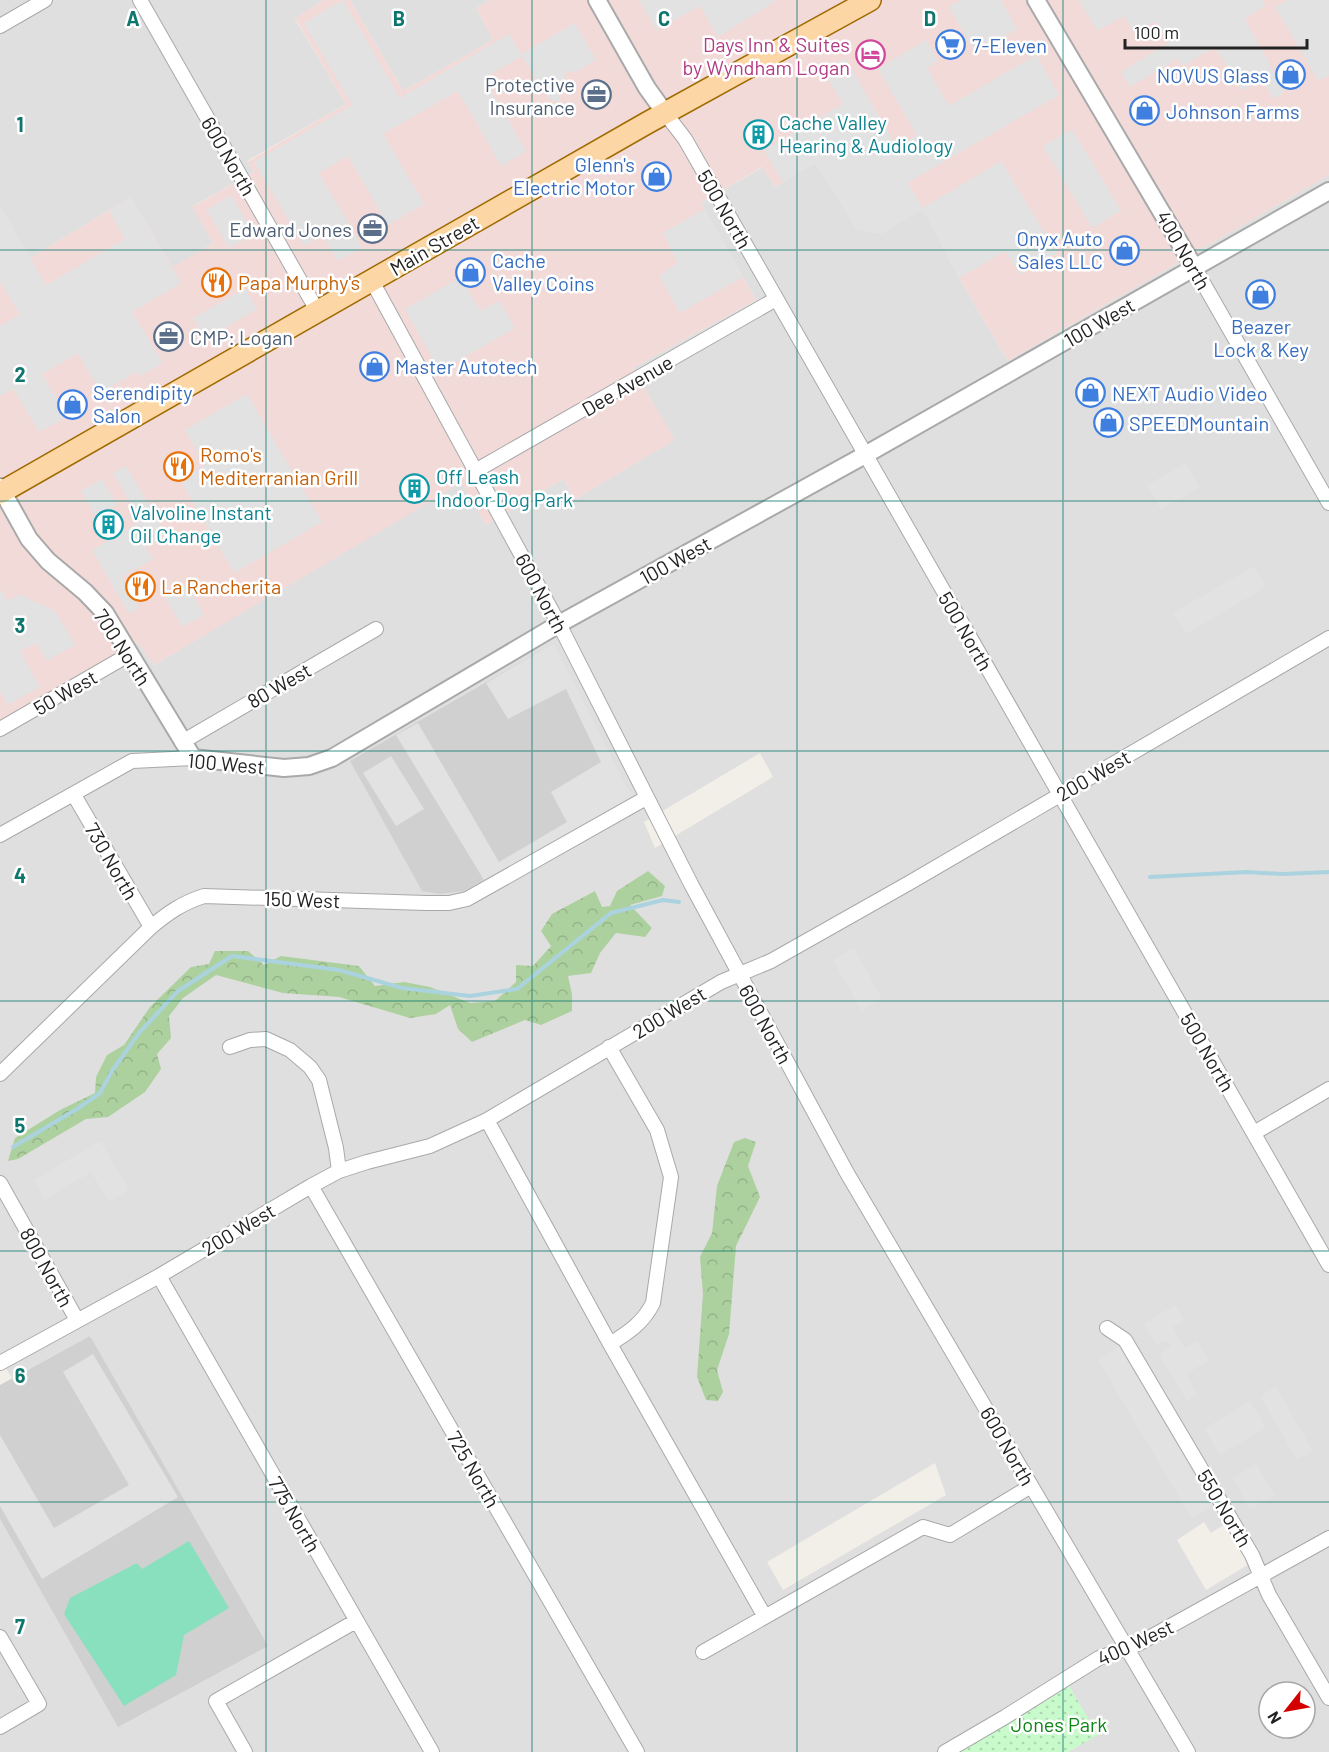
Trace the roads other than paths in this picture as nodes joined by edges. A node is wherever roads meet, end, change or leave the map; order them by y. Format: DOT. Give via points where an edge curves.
graph roads {
  1 [pos="45,0"];
  2 [pos="140,0"];
  3 [pos="597,0"];
  4 [pos="870,0"];
  5 [pos="1036,0"];
  6 [pos="0,26"];
  7 [pos="665,113"];
  8 [pos="1329,191"];
  9 [pos="1194,267"];
  10 [pos="372,281"];
  11 [pos="776,299"];
  12 [pos="318,312"];
  13 [pos="865,454"];
  14 [pos="477,470"];
  15 [pos="1,491"];
  16 [pos="1329,503"];
  17 [pos="559,624"];
  18 [pos="376,628"];
  19 [pos="1329,638"];
  20 [pos="130,654"];
  21 [pos="0,729"];
  22 [pos="182,742"];
  23 [pos="193,758"];
  24 [pos="74,795"];
  25 [pos="1059,795"];
  26 [pos="646,798"];
  27 [pos="0,835"];
  28 [pos="151,927"];
  29 [pos="738,974"];
  30 [pos="230,1047"];
  31 [pos="609,1047"];
  32 [pos="0,1074"];
  33 [pos="1329,1089"];
  34 [pos="487,1120"];
  35 [pos="1254,1133"];
  36 [pos="339,1171"];
  37 [pos="0,1183"];
  38 [pos="311,1186"];
  39 [pos="1329,1265"];
  40 [pos="159,1276"];
  41 [pos="77,1320"];
  42 [pos="1107,1328"];
  43 [pos="610,1344"];
  44 [pos="0,1363"];
  45 [pos="1031,1486"];
  46 [pos="1329,1538"];
  47 [pos="1261,1576"];
  48 [pos="765,1617"];
  49 [pos="356,1621"];
  50 [pos="0,1637"];
  51 [pos="1126,1648"];
  52 [pos="703,1652"];
  53 [pos="1329,1698"];
  54 [pos="0,1727"];
  55 [pos="631,1750"];
  56 [pos="245,1752"];
  57 [pos="432,1752"];
  58 [pos="945,1752"];
  59 [pos="1188,1752"];
  1 -- 6 [label="street"];
  2 -- 12 [label="street, 600 North"];
  3 -- 7 [label="street, 500 North"];
  4 -- 7 [label="main road, Main Street"];
  5 -- 9 [label="street, 400 North"];
  7 -- 10 [label="main road, Main Street"];
  7 -- 11 [label="street, 500 North" via="685,139"];
  8 -- 9 [label="street, 100 West"];
  9 -- 13 [label="street, 100 West"];
  9 -- 16 [label="street, 400 North"];
  10 -- 12 [label="main road, Main Street"];
  10 -- 14 [label="street, 600 North"];
  11 -- 13 [label="street, 500 North"];
  11 -- 14 [label="street, Dee Avenue"];
  12 -- 15 [label="main road, Main Street"];
  13 -- 17 [label="street, 100 West"];
  13 -- 25 [label="street, 500 North"];
  14 -- 17 [label="street, 600 North"];
  15 -- 20 [label="street, 700 North" via="30,539 48,561 105,613"];
  17 -- 23 [label="street, 100 West" via="332,758 309,766 284,768"];
  17 -- 26 [label="street, 600 North"];
  18 -- 22 [label="street, 80 West"];
  19 -- 25 [label="street, 200 West"];
  20 -- 21 [label="street, 50 West"];
  20 -- 22 [label="street, 700 North"];
  22 -- 23 [label="street, 700 North"];
  23 -- 24 [label="street, 100 West" via="132,761"];
  24 -- 27 [label="street, 100 West"];
  24 -- 28 [label="street, 730 North"];
  25 -- 29 [label="street, 200 West" via="771,961"];
  25 -- 35 [label="street, 500 North"];
  26 -- 28 [label="street, 150 West" via="467,899 426,903 204,896 171,910"];
  26 -- 29 [label="street, 600 North"];
  28 -- 32 [label="street, 150 West"];
  29 -- 31 [label="street, 200 West"];
  29 -- 45 [label="street, 600 North" via="847,1173"];
  30 -- 36 [label="street" via="266,1039 290,1050 310,1067 318,1080"];
  31 -- 34 [label="street, 200 West"];
  31 -- 43 [label="street" via="657,1130 671,1177 653,1303 634,1329"];
  33 -- 35 [label="street"];
  34 -- 36 [label="street, 200 West" via="430,1146"];
  34 -- 43 [label="street"];
  35 -- 39 [label="street, 500 North"];
  36 -- 38 [label="street, 200 West"];
  37 -- 41 [label="street, 800 North"];
  38 -- 40 [label="street, 200 West"];
  38 -- 55 [label="street, 725 North"];
  40 -- 41 [label="street, 200 West"];
  40 -- 49 [label="street, 775 North"];
  41 -- 44 [label="street, 200 West"];
  42 -- 47 [label="street, 550 North" via="1125,1340"];
  43 -- 48 [label="street"];
  45 -- 48 [label="street" via="950,1535 923,1527"];
  45 -- 51 [label="street, 600 North"];
  46 -- 47 [label="street, 400 West"];
  47 -- 51 [label="street, 400 West"];
  47 -- 53 [label="street, 550 North"];
  48 -- 52 [label="street"];
  49 -- 56 [label="street" via="216,1701"];
  49 -- 57 [label="street, 775 North"];
  50 -- 54 [label="street" via="39,1704"];
  51 -- 58 [label="street, 400 West" via="1099,1658"];
  51 -- 59 [label="street, 600 North"];
}
